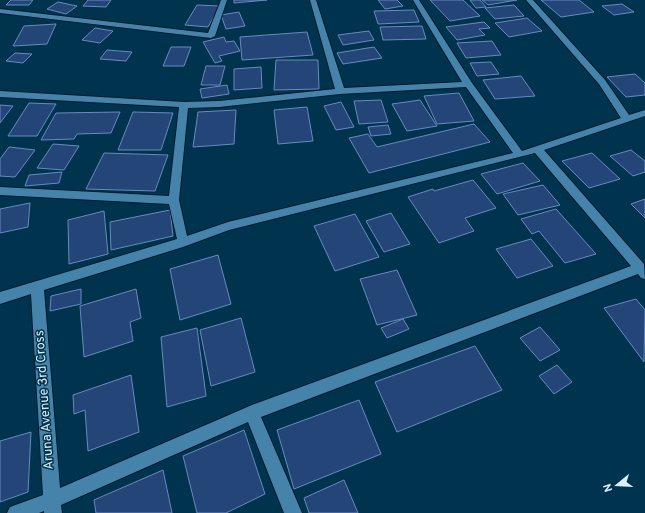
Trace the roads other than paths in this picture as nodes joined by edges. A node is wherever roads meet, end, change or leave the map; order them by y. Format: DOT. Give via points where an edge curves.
graph roads {
  1 [pos="224,0"];
  2 [pos="313,0"];
  3 [pos="416,0"];
  4 [pos="529,0"];
  5 [pos="0,11"];
  6 [pos="468,84"];
  7 [pos="340,91"];
  8 [pos="0,94"];
  9 [pos="184,105"];
  10 [pos="645,114"];
  11 [pos="627,119"];
  12 [pos="537,149"];
  13 [pos="520,155"];
  14 [pos="0,191"];
  15 [pos="174,200"];
  16 [pos="183,242"];
  17 [pos="642,271"];
  18 [pos="37,287"];
  19 [pos="0,298"];
  20 [pos="252,413"];
  21 [pos="52,507"];
  22 [pos="16,513"];
  23 [pos="293,513"];
  1 -- 5 [label="street" via="211,36"];
  2 -- 7 [label="street"];
  3 -- 6 [label="street"];
  4 -- 11 [label="street" via="602,82"];
  6 -- 7 [label="street"];
  6 -- 13 [label="street"];
  7 -- 9 [label="street" via="218,104"];
  8 -- 9 [label="street"];
  9 -- 15 [label="street"];
  10 -- 11 [label="street"];
  11 -- 12 [label="street"];
  12 -- 13 [label="street"];
  12 -- 17 [label="street"];
  13 -- 16 [label="street" via="228,226"];
  14 -- 15 [label="street"];
  15 -- 16 [label="street"];
  16 -- 18 [label="street"];
  17 -- 20 [label="street"];
  18 -- 19 [label="street"];
  18 -- 21 [label="street, Aruna Avenue 3rd Cross"];
  20 -- 21 [label="street"];
  20 -- 23 [label="street"];
  21 -- 22 [label="street"];
}
